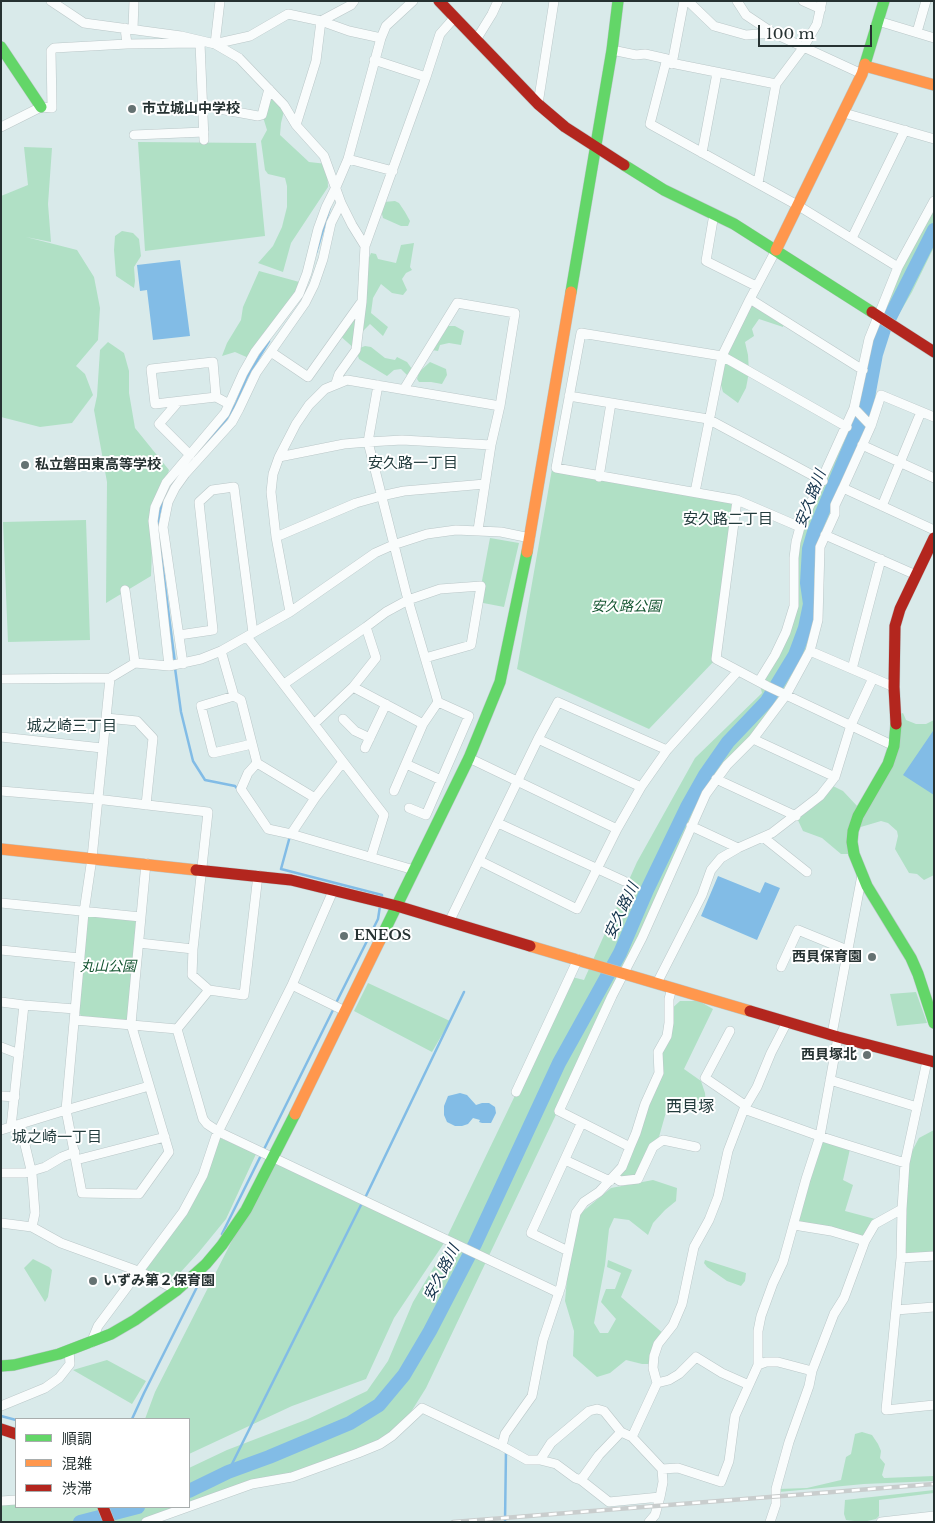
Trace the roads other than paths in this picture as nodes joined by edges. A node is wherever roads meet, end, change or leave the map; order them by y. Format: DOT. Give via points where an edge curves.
graph roads {
  1 [pos="51,1"];
  2 [pos="134,1"];
  3 [pos="220,1"];
  4 [pos="354,1"];
  5 [pos="413,1"];
  6 [pos="439,1"];
  7 [pos="498,1"];
  8 [pos="554,1"];
  9 [pos="618,1"];
  10 [pos="684,1"];
  11 [pos="688,1"];
  12 [pos="737,1"];
  13 [pos="803,1"];
  14 [pos="884,1"];
  15 [pos="926,1"];
  16 [pos="822,5"];
  17 [pos="455,17"];
  18 [pos="321,21"];
  19 [pos="878,21"];
  20 [pos="129,29"];
  21 [pos="917,32"];
  22 [pos="773,33"];
  23 [pos="381,38"];
  24 [pos="934,38"];
  25 [pos="476,40"];
  26 [pos="200,43"];
  27 [pos="127,44"];
  28 [pos="215,44"];
  29 [pos="1,47"];
  30 [pos="803,48"];
  31 [pos="612,50"];
  32 [pos="374,60"];
  33 [pos="669,63"];
  34 [pos="863,70"];
  35 [pos="717,73"];
  36 [pos="426,77"];
  37 [pos="776,84"];
  38 [pos="934,86"];
  39 [pos="269,89"];
  40 [pos="538,104"];
  41 [pos="203,106"];
  42 [pos="41,108"];
  43 [pos="844,113"];
  44 [pos="296,125"];
  45 [pos="1,127"];
  46 [pos="905,130"];
  47 [pos="134,135"];
  48 [pos="934,139"];
  49 [pos="596,147"];
  50 [pos="702,153"];
  51 [pos="348,159"];
  52 [pos="393,171"];
  53 [pos="758,183"];
  54 [pos="336,187"];
  55 [pos="934,201"];
  56 [pos="341,203"];
  57 [pos="797,205"];
  58 [pos="714,214"];
  59 [pos="852,238"];
  60 [pos="365,246"];
  61 [pos="776,250"];
  62 [pos="898,267"];
  63 [pos="756,286"];
  64 [pos="750,299"];
  65 [pos="362,302"];
  66 [pos="878,316"];
  67 [pos="280,318"];
  68 [pos="289,326"];
  69 [pos="271,352"];
  70 [pos="934,352"];
  71 [pos="722,356"];
  72 [pos="863,370"];
  73 [pos="336,383"];
  74 [pos="378,385"];
  75 [pos="404,389"];
  76 [pos="569,396"];
  77 [pos="216,397"];
  78 [pos="178,402"];
  79 [pos="611,403"];
  80 [pos="229,404"];
  81 [pos="500,406"];
  82 [pos="856,409"];
  83 [pos="921,412"];
  84 [pos="934,418"];
  85 [pos="708,419"];
  86 [pos="869,425"];
  87 [pos="846,427"];
  88 [pos="368,442"];
  89 [pos="491,445"];
  90 [pos="862,445"];
  91 [pos="190,455"];
  92 [pos="279,457"];
  93 [pos="900,463"];
  94 [pos="182,471"];
  95 [pos="599,477"];
  96 [pos="934,478"];
  97 [pos="823,480"];
  98 [pos="485,484"];
  99 [pos="842,488"];
  100 [pos="695,492"];
  101 [pos="381,496"];
  102 [pos="737,500"];
  103 [pos="882,506"];
  104 [pos="800,527"];
  105 [pos="478,530"];
  106 [pos="934,530"];
  107 [pos="825,535"];
  108 [pos="276,537"];
  109 [pos="530,538"];
  110 [pos="934,538"];
  111 [pos="394,544"];
  112 [pos="881,559"];
  113 [pos="916,575"];
  114 [pos="125,590"];
  115 [pos="408,600"];
  116 [pos="290,612"];
  117 [pos="366,627"];
  118 [pos="178,635"];
  119 [pos="250,635"];
  120 [pos="221,651"];
  121 [pos="810,651"];
  122 [pos="425,658"];
  123 [pos="135,664"];
  124 [pos="183,664"];
  125 [pos="169,666"];
  126 [pos="852,669"];
  127 [pos="738,671"];
  128 [pos="110,678"];
  129 [pos="873,678"];
  130 [pos="1,679"];
  131 [pos="763,683"];
  132 [pos="284,684"];
  133 [pos="352,687"];
  134 [pos="894,687"];
  135 [pos="786,694"];
  136 [pos="234,696"];
  137 [pos="438,702"];
  138 [pos="386,704"];
  139 [pos="106,718"];
  140 [pos="343,720"];
  141 [pos="314,724"];
  142 [pos="424,724"];
  143 [pos="851,725"];
  144 [pos="1,738"];
  145 [pos="370,738"];
  146 [pos="538,739"];
  147 [pos="753,739"];
  148 [pos="252,744"];
  149 [pos="894,746"];
  150 [pos="102,748"];
  151 [pos="365,748"];
  152 [pos="667,750"];
  153 [pos="470,758"];
  154 [pos="257,763"];
  155 [pos="342,763"];
  156 [pos="406,764"];
  157 [pos="835,778"];
  158 [pos="716,779"];
  159 [pos="441,780"];
  160 [pos="518,782"];
  161 [pos="641,787"];
  162 [pos="1,791"];
  163 [pos="394,791"];
  164 [pos="315,798"];
  165 [pos="96,799"];
  166 [pos="146,805"];
  167 [pos="409,808"];
  168 [pos="796,816"];
  169 [pos="498,823"];
  170 [pos="691,826"];
  171 [pos="617,829"];
  172 [pos="291,834"];
  173 [pos="763,837"];
  174 [pos="738,848"];
  175 [pos="1,849"];
  176 [pos="371,857"];
  177 [pos="92,858"];
  178 [pos="480,861"];
  179 [pos="146,863"];
  180 [pos="598,868"];
  181 [pos="202,869"];
  182 [pos="414,870"];
  183 [pos="807,872"];
  184 [pos="258,875"];
  185 [pos="862,875"];
  186 [pos="624,881"];
  187 [pos="333,892"];
  188 [pos="1,902"];
  189 [pos="397,906"];
  190 [pos="84,912"];
  191 [pos="141,917"];
  192 [pos="449,922"];
  193 [pos="139,943"];
  194 [pos="193,949"];
  195 [pos="1,950"];
  196 [pos="847,950"];
  197 [pos="80,958"];
  198 [pos="578,959"];
  199 [pos="781,967"];
  200 [pos="624,973"];
  201 [pos="657,983"];
  202 [pos="292,985"];
  203 [pos="672,988"];
  204 [pos="208,990"];
  205 [pos="1,1002"];
  206 [pos="24,1004"];
  207 [pos="75,1009"];
  208 [pos="345,1010"];
  209 [pos="75,1020"];
  210 [pos="787,1022"];
  211 [pos="934,1023"];
  212 [pos="131,1024"];
  213 [pos="177,1028"];
  214 [pos="730,1031"];
  215 [pos="835,1036"];
  216 [pos="1,1048"];
  217 [pos="18,1054"];
  218 [pos="931,1061"];
  219 [pos="830,1080"];
  220 [pos="150,1086"];
  221 [pos="516,1092"];
  222 [pos="1,1096"];
  223 [pos="15,1097"];
  224 [pos="917,1107"];
  225 [pos="745,1108"];
  226 [pos="66,1110"];
  227 [pos="581,1124"];
  228 [pos="16,1125"];
  229 [pos="1,1130"];
  230 [pos="219,1132"];
  231 [pos="820,1136"];
  232 [pos="165,1137"];
  233 [pos="630,1147"];
  234 [pos="696,1147"];
  235 [pos="76,1156"];
  236 [pos="274,1158"];
  237 [pos="564,1160"];
  238 [pos="905,1163"];
  239 [pos="31,1171"];
  240 [pos="1,1173"];
  241 [pos="612,1179"];
  242 [pos="902,1209"];
  243 [pos="1,1222"];
  244 [pos="794,1225"];
  245 [pos="32,1227"];
  246 [pos="865,1241"];
  247 [pos="568,1251"];
  248 [pos="934,1256"];
  249 [pos="901,1258"];
  250 [pos="138,1271"];
  251 [pos="177,1290"];
  252 [pos="559,1293"];
  253 [pos="934,1307"];
  254 [pos="896,1310"];
  255 [pos="90,1342"];
  256 [pos="69,1350"];
  257 [pos="758,1365"];
  258 [pos="1,1366"];
  259 [pos="812,1371"];
  260 [pos="657,1383"];
  261 [pos="749,1385"];
  262 [pos="934,1405"];
  263 [pos="1,1406"];
  264 [pos="1,1429"];
  265 [pos="620,1432"];
  266 [pos="15,1434"];
  267 [pos="632,1437"];
  268 [pos="502,1446"];
  269 [pos="540,1460"];
  270 [pos="662,1469"];
  271 [pos="581,1480"];
  272 [pos="660,1498"];
  273 [pos="15,1500"];
  274 [pos="1,1501"];
  275 [pos="190,1506"];
  276 [pos="103,1508"];
  277 [pos="185,1508"];
  278 [pos="934,1516"];
  279 [pos="109,1522"];
  280 [pos="146,1522"];
  281 [pos="648,1522"];
  282 [pos="770,1522"];
  283 [pos="881,1522"];
  1 -- 20 [label="street" via="84,23"];
  2 -- 20 [label="street"];
  3 -- 28 [label="street"];
  4 -- 18 [label="street"];
  5 -- 23 [label="street" via="386,26"];
  6 -- 17 [label="street"];
  7 -- 25 [label="street"];
  8 -- 40 [label="street"];
  9 -- 31 [label="street"];
  10 -- 33 [label="street"];
  11 -- 22 [label="street" via="714,26 746,34"];
  12 -- 22 [label="street" via="746,15"];
  13 -- 16 [label="street"];
  14 -- 19 [label="street"];
  15 -- 21 [label="street"];
  16 -- 30 [label="street" via="817,24"];
  17 -- 25 [label="street"];
  17 -- 36 [label="street" via="440,34"];
  18 -- 23 [label="street"];
  18 -- 28 [label="street" via="288,14 250,36"];
  18 -- 44 [label="street" via="316,61"];
  19 -- 21 [label="street"];
  19 -- 34 [label="street"];
  20 -- 27 [label="street"];
  20 -- 28 [label="street"];
  21 -- 24 [label="street"];
  22 -- 30 [label="street"];
  23 -- 32 [label="street"];
  25 -- 40 [label="street"];
  26 -- 27 [label="street"];
  26 -- 28 [label="street"];
  26 -- 41 [label="street"];
  27 -- 42 [label="street" via="54,48 51,51 52,108"];
  28 -- 39 [label="street" via="239,58"];
  29 -- 42 [label="street"];
  30 -- 34 [label="street"];
  30 -- 37 [label="street"];
  31 -- 33 [label="street" via="667,59"];
  31 -- 49 [label="street"];
  32 -- 36 [label="street"];
  32 -- 51 [label="street"];
  33 -- 35 [label="street"];
  33 -- 50 [label="street" via="650,124"];
  34 -- 38 [label="street"];
  34 -- 43 [label="street"];
  35 -- 37 [label="street"];
  35 -- 50 [label="street"];
  36 -- 52 [label="street"];
  37 -- 53 [label="street"];
  39 -- 41 [label="street" via="262,115"];
  39 -- 44 [label="street"];
  40 -- 49 [label="street"];
  41 -- 47 [label="street" via="204,136"];
  42 -- 45 [label="street"];
  43 -- 46 [label="street"];
  43 -- 57 [label="street"];
  44 -- 54 [label="street" via="324,156"];
  46 -- 48 [label="street"];
  46 -- 59 [label="street"];
  49 -- 58 [label="street" via="664,190"];
  49 -- 109 [label="street"];
  50 -- 53 [label="street"];
  51 -- 52 [label="street"];
  51 -- 54 [label="street"];
  52 -- 60 [label="street"];
  53 -- 57 [label="street"];
  54 -- 56 [label="street"];
  54 -- 67 [label="street" via="318,229 299,294"];
  55 -- 62 [label="street"];
  56 -- 60 [label="street"];
  56 -- 68 [label="street" via="331,223 314,285"];
  57 -- 59 [label="street"];
  57 -- 61 [label="street"];
  58 -- 61 [label="street"];
  58 -- 63 [label="street" via="706,261"];
  59 -- 62 [label="street"];
  60 -- 65 [label="street"];
  61 -- 63 [label="street"];
  61 -- 66 [label="street"];
  62 -- 66 [label="street"];
  63 -- 64 [label="street"];
  64 -- 71 [label="street"];
  64 -- 72 [label="street"];
  65 -- 69 [label="street" via="308,377"];
  65 -- 73 [label="street" via="356,350"];
  66 -- 70 [label="street"];
  66 -- 72 [label="street" via="869,339"];
  67 -- 68 [label="street"];
  67 -- 80 [label="street" via="255,352"];
  68 -- 69 [label="street"];
  69 -- 94 [label="street" via="256,373 232,422"];
  71 -- 76 [label="street" via="581,332"];
  71 -- 85 [label="street"];
  71 -- 87 [label="street"];
  72 -- 82 [label="street"];
  73 -- 74 [label="street" via="346,380"];
  73 -- 92 [label="street" via="309,405"];
  74 -- 75 [label="street"];
  74 -- 88 [label="street"];
  75 -- 81 [label="street"];
  75 -- 81 [label="street" via="458,302 515,313"];
  76 -- 79 [label="street"];
  76 -- 95 [label="street" via="556,468"];
  77 -- 78 [label="street"];
  77 -- 78 [label="street" via="214,362 151,369 155,404"];
  77 -- 80 [label="street"];
  78 -- 91 [label="street" via="159,424"];
  79 -- 85 [label="street"];
  79 -- 95 [label="street"];
  80 -- 91 [label="street" via="215,427"];
  81 -- 89 [label="street"];
  82 -- 86 [label="street"];
  82 -- 87 [label="street"];
  83 -- 84 [label="street"];
  83 -- 86 [label="street" via="880,395"];
  83 -- 93 [label="street"];
  85 -- 97 [label="street"];
  85 -- 100 [label="street"];
  86 -- 90 [label="street"];
  87 -- 97 [label="street"];
  88 -- 89 [label="street" via="402,440"];
  88 -- 92 [label="street"];
  88 -- 101 [label="street"];
  89 -- 98 [label="street"];
  90 -- 93 [label="street"];
  90 -- 99 [label="street"];
  91 -- 94 [label="street"];
  92 -- 108 [label="street" via="271,492"];
  93 -- 96 [label="street"];
  93 -- 103 [label="street"];
  94 -- 118 [label="street" via="168,502 163,527"];
  94 -- 125 [label="street" via="166,483 155,507 153,521"];
  95 -- 100 [label="street"];
  97 -- 104 [label="street"];
  98 -- 101 [label="street"];
  98 -- 105 [label="street"];
  99 -- 103 [label="street"];
  99 -- 107 [label="street"];
  100 -- 102 [label="street"];
  101 -- 108 [label="street" via="356,503"];
  101 -- 111 [label="street"];
  102 -- 104 [label="street"];
  102 -- 127 [label="street" via="716,659"];
  103 -- 106 [label="street"];
  104 -- 131 [label="street" via="794,558 794,606"];
  105 -- 109 [label="street"];
  105 -- 111 [label="street" via="427,534"];
  107 -- 112 [label="street"];
  107 -- 121 [label="street" via="820,547 818,620"];
  108 -- 116 [label="street"];
  109 -- 153 [label="street" via="500,682"];
  110 -- 113 [label="street"];
  111 -- 115 [label="street"];
  111 -- 116 [label="street" via="375,553"];
  112 -- 113 [label="street"];
  112 -- 126 [label="street"];
  113 -- 134 [label="street" via="895,626"];
  114 -- 123 [label="street"];
  115 -- 117 [label="street"];
  115 -- 122 [label="street"];
  115 -- 122 [label="street" via="440,589 481,586 471,645"];
  116 -- 119 [label="street"];
  117 -- 132 [label="street"];
  117 -- 133 [label="street" via="376,658"];
  118 -- 119 [label="street" via="214,630 199,502 212,490 234,487"];
  118 -- 124 [label="street"];
  119 -- 120 [label="street"];
  119 -- 132 [label="street"];
  120 -- 124 [label="street"];
  120 -- 136 [label="street"];
  121 -- 126 [label="street"];
  121 -- 135 [label="street"];
  122 -- 137 [label="street"];
  123 -- 125 [label="street"];
  123 -- 128 [label="street"];
  124 -- 125 [label="street"];
  126 -- 129 [label="street"];
  127 -- 131 [label="street"];
  127 -- 152 [label="street"];
  128 -- 130 [label="street"];
  128 -- 139 [label="street"];
  129 -- 134 [label="street"];
  129 -- 143 [label="street"];
  131 -- 135 [label="street"];
  132 -- 141 [label="street"];
  133 -- 138 [label="street"];
  133 -- 141 [label="street"];
  134 -- 149 [label="street"];
  135 -- 143 [label="street"];
  135 -- 147 [label="street"];
  136 -- 148 [label="street" via="241,700"];
  136 -- 148 [label="street" via="201,706 212,753"];
  137 -- 142 [label="street"];
  137 -- 159 [label="street" via="468,716"];
  138 -- 142 [label="street"];
  138 -- 145 [label="street"];
  139 -- 150 [label="street"];
  139 -- 166 [label="street" via="137,721 153,738"];
  140 -- 145 [label="street"];
  141 -- 155 [label="street"];
  142 -- 156 [label="street"];
  143 -- 149 [label="street"];
  143 -- 157 [label="street"];
  144 -- 150 [label="street"];
  145 -- 151 [label="street"];
  146 -- 152 [label="street" via="558,702"];
  146 -- 160 [label="street"];
  146 -- 161 [label="street"];
  147 -- 157 [label="street"];
  147 -- 158 [label="street"];
  148 -- 154 [label="street"];
  149 -- 185 [label="street" via="888,764 854,826 852,842"];
  150 -- 165 [label="street"];
  152 -- 161 [label="street"];
  153 -- 160 [label="street"];
  153 -- 182 [label="street"];
  154 -- 164 [label="street"];
  154 -- 172 [label="street" via="241,789 268,829"];
  155 -- 164 [label="street"];
  155 -- 176 [label="street" via="384,815"];
  156 -- 159 [label="street"];
  156 -- 163 [label="street"];
  157 -- 168 [label="street"];
  158 -- 168 [label="street"];
  158 -- 170 [label="street"];
  159 -- 167 [label="street" via="426,815"];
  160 -- 169 [label="street"];
  160 -- 171 [label="street"];
  161 -- 171 [label="street"];
  162 -- 165 [label="street"];
  164 -- 172 [label="street"];
  165 -- 166 [label="street"];
  165 -- 177 [label="street"];
  166 -- 181 [label="street" via="208,812"];
  168 -- 173 [label="street"];
  169 -- 178 [label="street"];
  169 -- 180 [label="street"];
  170 -- 174 [label="street"];
  170 -- 200 [label="street"];
  171 -- 180 [label="street"];
  172 -- 176 [label="street"];
  173 -- 174 [label="street"];
  173 -- 183 [label="street"];
  174 -- 201 [label="street" via="721,858 711,870 702,895"];
  175 -- 177 [label="street"];
  176 -- 182 [label="street"];
  177 -- 179 [label="street"];
  177 -- 190 [label="street"];
  178 -- 180 [label="street" via="577,909"];
  178 -- 192 [label="street"];
  179 -- 181 [label="street"];
  179 -- 191 [label="street"];
  180 -- 186 [label="street"];
  181 -- 184 [label="street"];
  181 -- 194 [label="street"];
  182 -- 189 [label="street"];
  184 -- 187 [label="street"];
  184 -- 204 [label="street" via="244,995"];
  185 -- 196 [label="street"];
  185 -- 211 [label="street" via="911,958"];
  187 -- 189 [label="street"];
  187 -- 202 [label="street"];
  188 -- 190 [label="street"];
  189 -- 192 [label="street"];
  189 -- 208 [label="street"];
  190 -- 191 [label="street"];
  190 -- 197 [label="street"];
  191 -- 193 [label="street"];
  192 -- 198 [label="street"];
  193 -- 194 [label="street"];
  193 -- 212 [label="street"];
  194 -- 204 [label="street" via="192,975"];
  195 -- 197 [label="street"];
  196 -- 199 [label="street" via="798,930"];
  196 -- 215 [label="street"];
  197 -- 207 [label="street"];
  198 -- 200 [label="street"];
  198 -- 221 [label="street"];
  200 -- 201 [label="street"];
  200 -- 227 [label="street" via="559,1111"];
  201 -- 203 [label="street"];
  202 -- 208 [label="street"];
  202 -- 230 [label="street"];
  203 -- 210 [label="street"];
  203 -- 233 [label="street" via="668,999 667,1036 658,1052 659,1073"];
  204 -- 213 [label="street"];
  205 -- 206 [label="street"];
  206 -- 207 [label="street"];
  206 -- 217 [label="street"];
  207 -- 209 [label="street"];
  208 -- 236 [label="street"];
  209 -- 212 [label="street"];
  209 -- 226 [label="street"];
  210 -- 215 [label="street"];
  210 -- 225 [label="street"];
  212 -- 213 [label="street"];
  212 -- 220 [label="street"];
  213 -- 230 [label="street" via="204,1119"];
  214 -- 225 [label="street" via="705,1078"];
  215 -- 218 [label="street"];
  215 -- 219 [label="street"];
  216 -- 217 [label="street"];
  217 -- 223 [label="street"];
  218 -- 224 [label="street"];
  219 -- 224 [label="street"];
  219 -- 231 [label="street"];
  220 -- 226 [label="street"];
  220 -- 232 [label="street"];
  222 -- 223 [label="street"];
  223 -- 228 [label="street"];
  224 -- 238 [label="street"];
  225 -- 231 [label="street"];
  225 -- 260 [label="street" via="728,1151 718,1197 694,1247 682,1304 654,1356"];
  226 -- 228 [label="street"];
  226 -- 235 [label="street"];
  227 -- 233 [label="street"];
  227 -- 237 [label="street"];
  228 -- 229 [label="street"];
  228 -- 239 [label="street"];
  230 -- 236 [label="street"];
  230 -- 250 [label="street" via="203,1175 183,1212"];
  231 -- 238 [label="street"];
  231 -- 244 [label="street"];
  232 -- 235 [label="street"];
  232 -- 235 [label="street" via="170,1152 139,1194 82,1193"];
  233 -- 241 [label="street" via="622,1167"];
  234 -- 241 [label="street" via="663,1140 653,1147 638,1180"];
  235 -- 239 [label="street" via="62,1157 46,1167"];
  236 -- 251 [label="street" via="222,1246"];
  236 -- 252 [label="street"];
  237 -- 241 [label="street"];
  237 -- 247 [label="street" via="531,1233"];
  238 -- 242 [label="street"];
  239 -- 240 [label="street"];
  239 -- 245 [label="street" via="35,1213"];
  241 -- 247 [label="street" via="584,1202 576,1213"];
  242 -- 246 [label="street" via="875,1224"];
  242 -- 249 [label="street"];
  243 -- 245 [label="street"];
  244 -- 246 [label="street"];
  244 -- 257 [label="street" via="761,1316"];
  245 -- 250 [label="street" via="61,1243"];
  246 -- 259 [label="street"];
  247 -- 252 [label="street"];
  248 -- 249 [label="street"];
  249 -- 254 [label="street"];
  250 -- 251 [label="street"];
  250 -- 255 [label="street"];
  251 -- 255 [label="street" via="135,1320"];
  252 -- 268 [label="street" via="543,1340 532,1396 505,1434"];
  253 -- 254 [label="street"];
  254 -- 262 [label="street" via="886,1410"];
  255 -- 256 [label="street"];
  256 -- 258 [label="street"];
  256 -- 263 [label="street" via="70,1364 59,1378 45,1388"];
  257 -- 259 [label="street" via="778,1362"];
  257 -- 261 [label="street"];
  259 -- 282 [label="street" via="789,1442"];
  260 -- 261 [label="street" via="679,1374 696,1357"];
  260 -- 267 [label="street"];
  261 -- 270 [label="street" via="735,1416 729,1461 721,1482 678,1468"];
  264 -- 266 [label="street"];
  265 -- 267 [label="street"];
  265 -- 269 [label="street" via="604,1411 589,1411 551,1443"];
  265 -- 271 [label="street"];
  267 -- 270 [label="street"];
  268 -- 269 [label="street" via="527,1460"];
  268 -- 275 [label="street" via="422,1408 380,1444 292,1477 252,1484"];
  269 -- 271 [label="street" via="556,1464"];
  270 -- 272 [label="street"];
  271 -- 272 [label="street" via="609,1502"];
  272 -- 281 [label="street" via="655,1515"];
  273 -- 274 [label="street"];
  276 -- 279 [label="street"];
  277 -- 280 [label="street"];
  278 -- 283 [label="street"];
}
